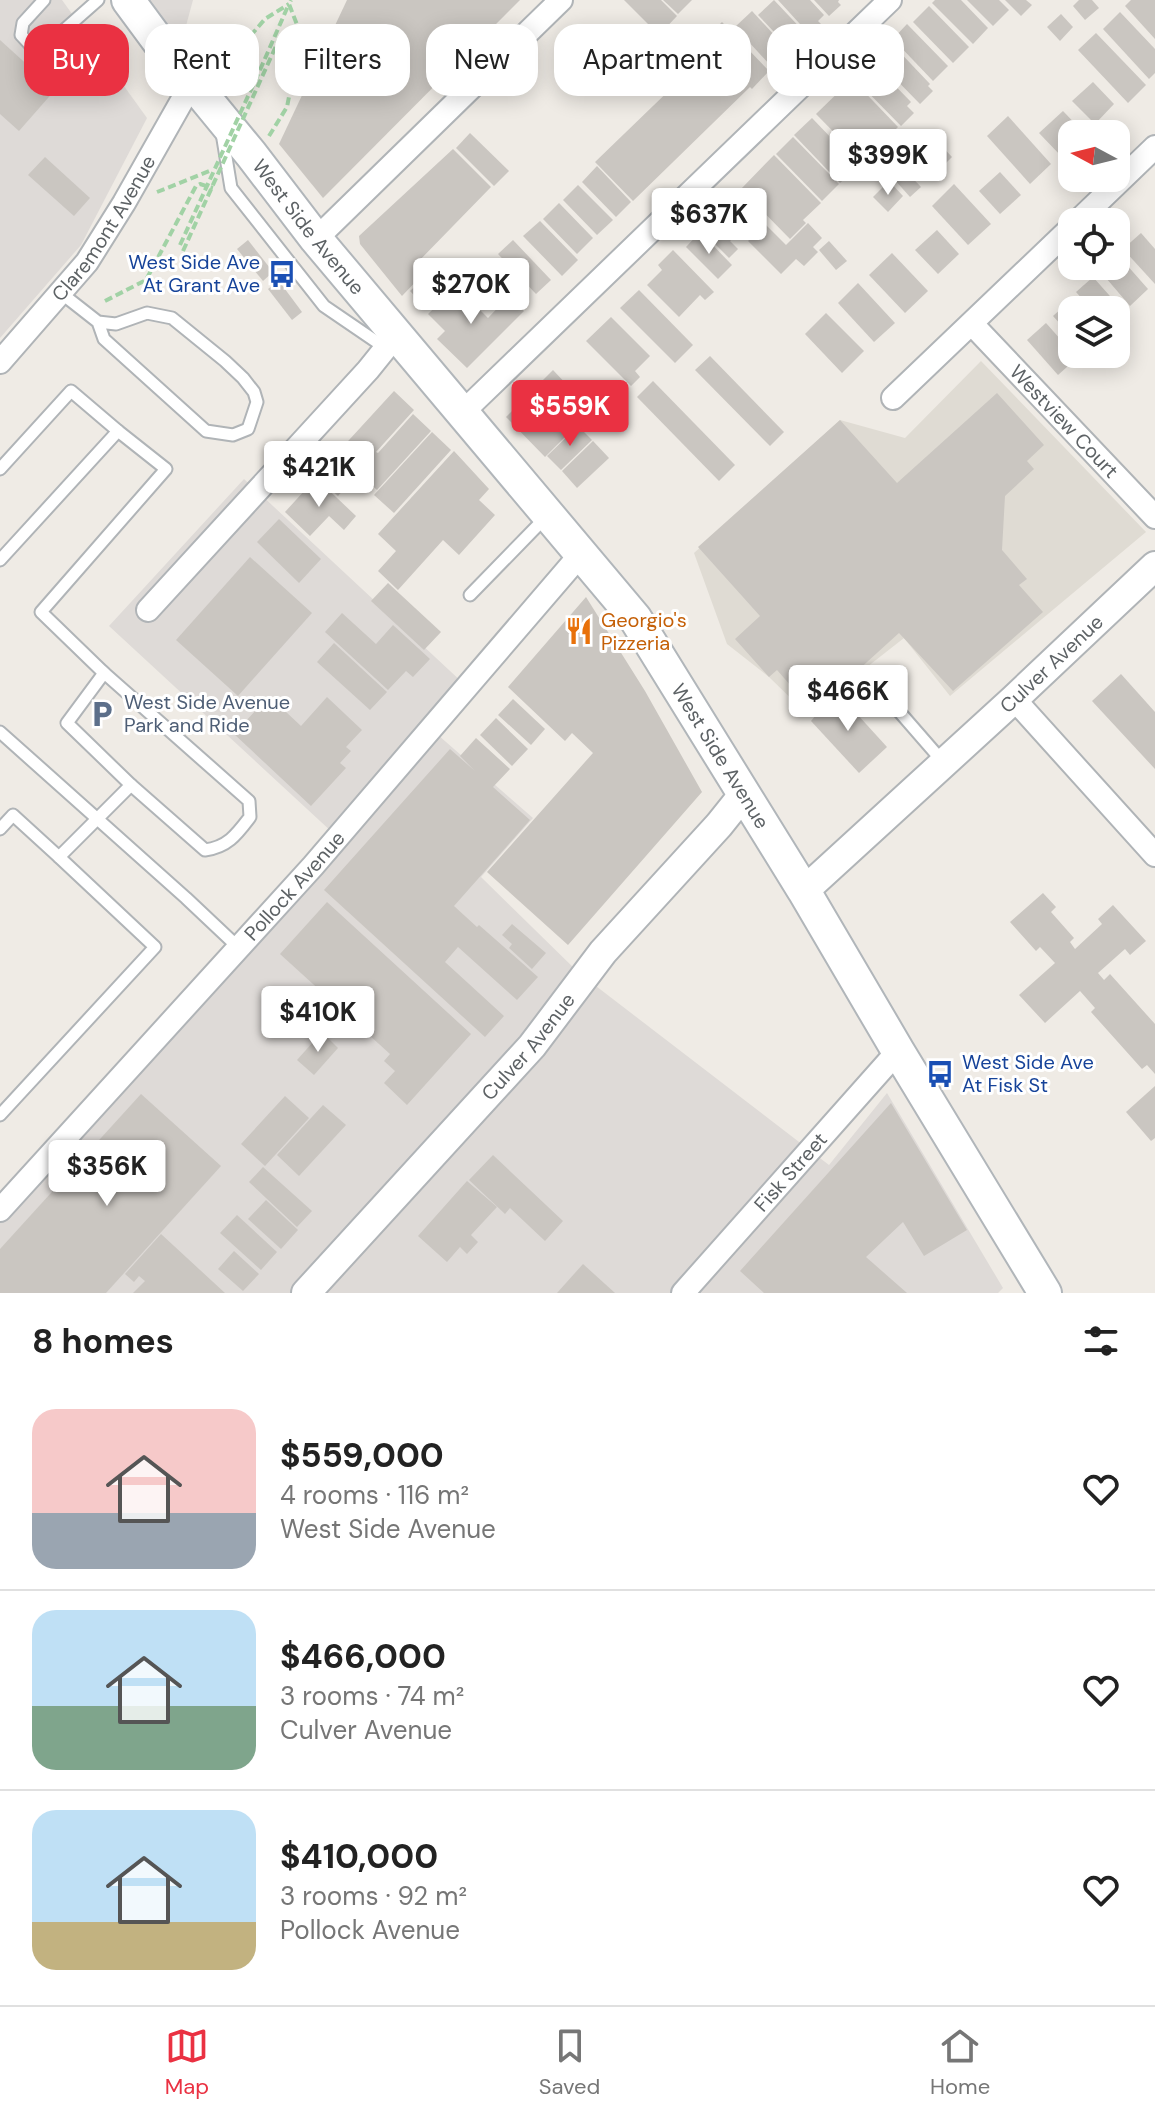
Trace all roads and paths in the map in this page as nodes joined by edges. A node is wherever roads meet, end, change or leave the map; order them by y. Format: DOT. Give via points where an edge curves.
graph roads {
  1 [pos="44,0"];
  2 [pos="98,0"];
  3 [pos="561,0"];
  4 [pos="890,0"];
  5 [pos="290,2"];
  6 [pos="280,24"];
  7 [pos="259,25"];
  8 [pos="275,36"];
  9 [pos="275,48"];
  10 [pos="193,96"];
  11 [pos="212,96"];
  12 [pos="220,116"];
  13 [pos="268,138"];
  14 [pos="1155,147"];
  15 [pos="227,164"];
  16 [pos="219,191"];
  17 [pos="124,203"];
  18 [pos="1092,208"];
  19 [pos="316,239"];
  20 [pos="1058,241"];
  21 [pos="61,293"];
  22 [pos="105,301"];
  23 [pos="98,322"];
  24 [pos="972,324"];
  25 [pos="392,341"];
  26 [pos="0,362"];
  27 [pos="893,398"];
  28 [pos="463,412"];
  29 [pos="118,431"];
  30 [pos="0,469"];
  31 [pos="549,514"];
  32 [pos="1155,517"];
  33 [pos="580,555"];
  34 [pos="0,560"];
  35 [pos="1155,566"];
  36 [pos="470,595"];
  37 [pos="148,610"];
  38 [pos="102,671"];
  39 [pos="877,686"];
  40 [pos="1014,699"];
  41 [pos="0,732"];
  42 [pos="945,764"];
  43 [pos="131,785"];
  44 [pos="743,795"];
  45 [pos="98,819"];
  46 [pos="0,829"];
  47 [pos="1155,855"];
  48 [pos="59,857"];
  49 [pos="804,891"];
  50 [pos="239,948"];
  51 [pos="898,1051"];
  52 [pos="0,1115"];
  53 [pos="0,1210"];
  54 [pos="306,1293"];
  55 [pos="683,1293"];
  56 [pos="1045,1293"];
  1 -- 2 [label="lane" via="23,23 21,35 34,49 47,45"];
  3 -- 19 [label="street"];
  4 -- 28 [label="street"];
  5 -- 6 [label="path, bridge"];
  5 -- 7 [label="path"];
  5 -- 13 [label="path" via="301,35 287,107"];
  8 -- 9 [label="path, bridge" via="181,248"];
  10 -- 17 [label="street, Claremont Avenue"];
  11 -- 12 [label="main road, West Side Avenue"];
  12 -- 15 [label="lane"];
  12 -- 19 [label="main road, West Side Avenue"];
  14 -- 18 [label="street"];
  15 -- 17 [label="path"];
  15 -- 25 [label="lane" via="231,188 324,306"];
  16 -- 22 [label="path" via="196,186 146,280"];
  17 -- 21 [label="street, Claremont Avenue"];
  19 -- 25 [label="main road, West Side Avenue"];
  20 -- 24 [label="street"];
  21 -- 23 [label="lane"];
  21 -- 26 [label="street, Claremont Avenue"];
  23 -- 23 [label="lane" via="104,339 206,431 233,435 248,429 257,402 254,392 172,318 147,313 116,324"];
  24 -- 27 [label="street"];
  24 -- 32 [label="street, Westview Court"];
  25 -- 28 [label="main road, West Side Avenue"];
  25 -- 37 [label="street"];
  28 -- 31 [label="main road, West Side Avenue"];
  29 -- 30 [label="lane" via="71,391"];
  29 -- 34 [label="lane"];
  29 -- 38 [label="lane" via="166,469 41,612"];
  31 -- 33 [label="main road, West Side Avenue"];
  31 -- 36 [label="lane"];
  33 -- 44 [label="main road, West Side Avenue" via="635,618"];
  33 -- 50 [label="street, Pollock Avenue"];
  35 -- 40 [label="street, Culver Avenue"];
  38 -- 43 [label="lane" via="67,723"];
  38 -- 43 [label="lane" via="249,801 250,817 227,842 205,850"];
  39 -- 42 [label="lane"];
  40 -- 42 [label="street, Culver Avenue"];
  40 -- 47 [label="street"];
  41 -- 45 [label="lane"];
  42 -- 49 [label="street, Culver Avenue"];
  43 -- 45 [label="lane"];
  44 -- 49 [label="main road, West Side Avenue"];
  44 -- 54 [label="street, Culver Avenue" via="603,952 532,1046"];
  45 -- 48 [label="lane"];
  45 -- 50 [label="lane"];
  46 -- 48 [label="lane" via="13,815"];
  48 -- 52 [label="lane" via="155,947"];
  49 -- 51 [label="main road, West Side Avenue"];
  50 -- 53 [label="street, Pollock Avenue"];
  51 -- 55 [label="street, Fisk Street"];
  51 -- 56 [label="main road, West Side Avenue"];
}
